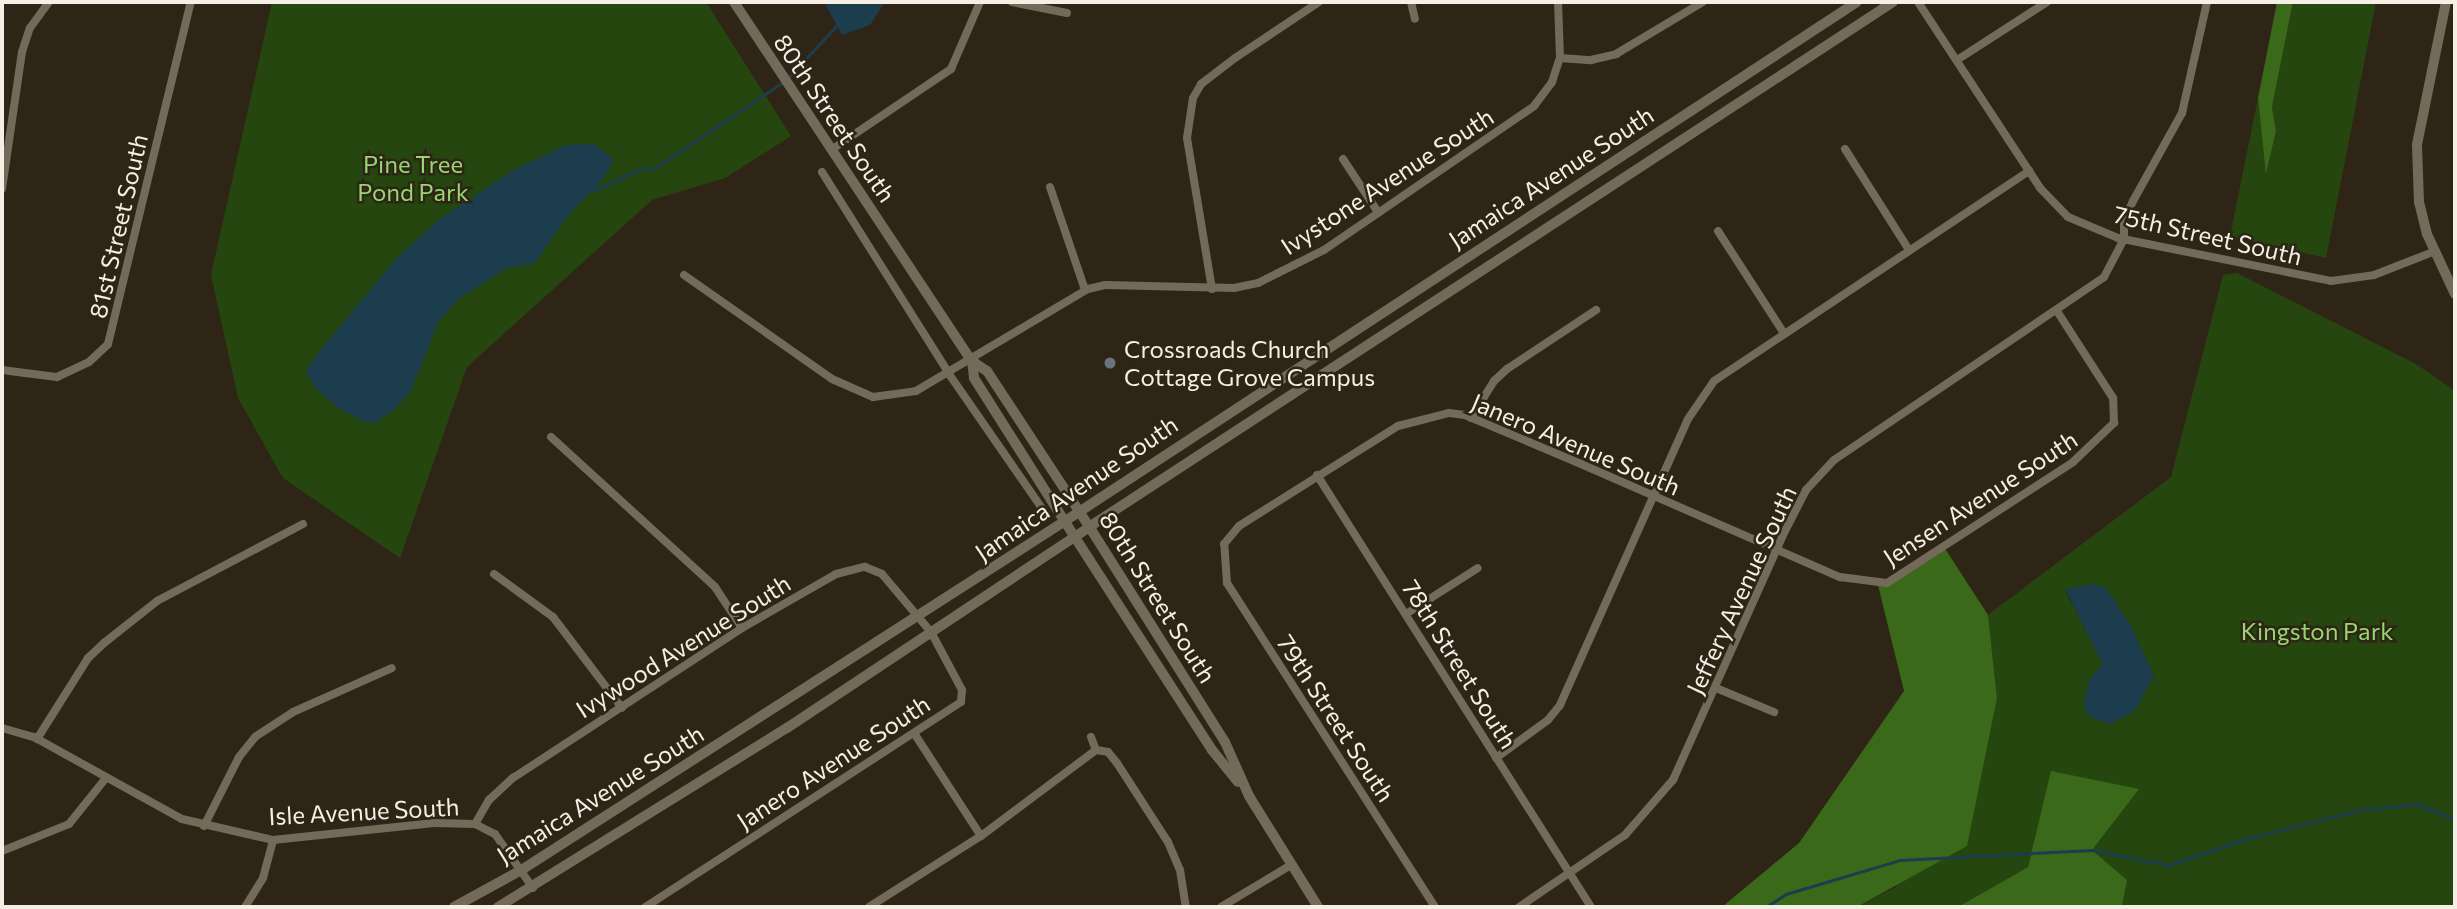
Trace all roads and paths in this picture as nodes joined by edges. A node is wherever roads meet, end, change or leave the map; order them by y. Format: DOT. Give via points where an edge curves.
graph roads {
  1 [pos="49,2"];
  2 [pos="191,2"];
  3 [pos="734,2"];
  4 [pos="980,2"];
  5 [pos="1012,2"];
  6 [pos="1319,2"];
  7 [pos="1411,2"];
  8 [pos="1558,2"];
  9 [pos="1703,2"];
  10 [pos="1857,2"];
  11 [pos="1893,2"];
  12 [pos="1918,2"];
  13 [pos="2047,2"];
  14 [pos="2207,2"];
  15 [pos="2446,2"];
  16 [pos="1068,13"];
  17 [pos="1415,19"];
  18 [pos="1560,58"];
  19 [pos="1957,60"];
  20 [pos="1844,149"];
  21 [pos="831,150"];
  22 [pos="1343,159"];
  23 [pos="2029,171"];
  24 [pos="822,172"];
  25 [pos="1050,187"];
  26 [pos="2,189"];
  27 [pos="1378,212"];
  28 [pos="1718,231"];
  29 [pos="2124,239"];
  30 [pos="1909,250"];
  31 [pos="2432,252"];
  32 [pos="684,275"];
  33 [pos="1212,289"];
  34 [pos="1085,290"];
  35 [pos="2455,294"];
  36 [pos="1596,310"];
  37 [pos="2057,311"];
  38 [pos="1783,332"];
  39 [pos="972,361"];
  40 [pos="2,370"];
  41 [pos="949,374"];
  42 [pos="1471,418"];
  43 [pos="551,437"];
  44 [pos="1317,475"];
  45 [pos="1655,497"];
  46 [pos="1044,511"];
  47 [pos="1079,512"];
  48 [pos="1065,522"];
  49 [pos="303,524"];
  50 [pos="1089,527"];
  51 [pos="1075,536"];
  52 [pos="1223,544"];
  53 [pos="1776,550"];
  54 [pos="1478,568"];
  55 [pos="494,574"];
  56 [pos="1406,614"];
  57 [pos="920,617"];
  58 [pos="742,628"];
  59 [pos="931,632"];
  60 [pos="392,668"];
  61 [pos="1716,688"];
  62 [pos="622,708"];
  63 [pos="1774,712"];
  64 [pos="2,728"];
  65 [pos="914,733"];
  66 [pos="1091,737"];
  67 [pos="37,739"];
  68 [pos="1096,750"];
  69 [pos="1496,758"];
  70 [pos="106,778"];
  71 [pos="1249,796"];
  72 [pos="475,824"];
  73 [pos="204,826"];
  74 [pos="981,836"];
  75 [pos="273,840"];
  76 [pos="2,851"];
  77 [pos="1291,865"];
  78 [pos="523,869"];
  79 [pos="1570,874"];
  80 [pos="533,888"];
  81 [pos="245,907"];
  82 [pos="454,907"];
  83 [pos="498,907"];
  84 [pos="645,907"];
  85 [pos="869,907"];
  86 [pos="1186,907"];
  87 [pos="1222,907"];
  88 [pos="1318,907"];
  89 [pos="1435,907"];
  90 [pos="1519,907"];
  91 [pos="1591,907"];
  1 -- 26 [label="street" via="30,28 22,52"];
  2 -- 40 [label="street, 81st Street South" via="108,344 89,362 57,377"];
  3 -- 21 [label="main road, 80th Street South"];
  4 -- 21 [label="street" via="951,69"];
  5 -- 16 [label="street"];
  6 -- 33 [label="street" via="1234,58 1201,84 1193,98 1187,138"];
  7 -- 17 [label="street"];
  8 -- 18 [label="street, Ivystone Avenue South"];
  9 -- 18 [label="street" via="1616,54 1591,60"];
  10 -- 47 [label="street, Jamaica Avenue South"];
  11 -- 50 [label="street, Jamaica Avenue South"];
  12 -- 19 [label="street, 75th Street South"];
  13 -- 19 [label="street"];
  14 -- 29 [label="street, Jeffery Avenue South" via="2182,113 2133,201 2124,222"];
  15 -- 31 [label="street" via="2417,145 2419,202"];
  18 -- 27 [label="street, Ivystone Avenue South" via="1552,82 1534,106"];
  19 -- 23 [label="street, 75th Street South"];
  20 -- 30 [label="street"];
  21 -- 39 [label="main road, 80th Street South"];
  22 -- 27 [label="street"];
  23 -- 29 [label="street, 75th Street South" via="2058,211"];
  23 -- 30 [label="street"];
  24 -- 41 [label="street, 80th Street South"];
  25 -- 34 [label="street"];
  27 -- 33 [label="street, Ivystone Avenue South" via="1283,272 1258,283"];
  28 -- 38 [label="street"];
  29 -- 31 [label="street, 75th Street South" via="2331,281 2374,275"];
  29 -- 37 [label="street, Jeffery Avenue South" via="2104,277"];
  30 -- 38 [label="street"];
  31 -- 35 [label="street"];
  32 -- 41 [label="street, Ivystone Avenue South" via="856,391 891,396 916,391"];
  33 -- 34 [label="street, Ivystone Avenue South" via="1105,285"];
  34 -- 39 [label="street, Ivystone Avenue South"];
  36 -- 42 [label="street" via="1507,369"];
  37 -- 53 [label="street, Jeffery Avenue South" via="1834,460 1806,490"];
  37 -- 53 [label="street, Jensen Avenue South" via="2116,406 2114,423 2090,450 1887,583 1856,583"];
  38 -- 45 [label="street" via="1714,381 1698,401"];
  39 -- 41 [label="street, Ivystone Avenue South"];
  39 -- 47 [label="main road, 80th Street South" via="987,371"];
  39 -- 48 [label="main road, 80th Street South" via="974,378"];
  41 -- 46 [label="street, 80th Street South"];
  42 -- 44 [label="street, Janero Avenue South" via="1449,413 1410,420"];
  42 -- 45 [label="street, Janero Avenue South"];
  43 -- 58 [label="street" via="715,587"];
  44 -- 52 [label="street, Janero Avenue South" via="1238,526"];
  44 -- 56 [label="street, 78th Street South"];
  45 -- 53 [label="street, Janero Avenue South"];
  45 -- 69 [label="street" via="1560,705 1548,720"];
  47 -- 48 [label="main road, Jamaica Avenue South"];
  47 -- 50 [label="main road, 80th Street South"];
  48 -- 51 [label="main road, 80th Street South"];
  48 -- 57 [label="main road, Jamaica Avenue South"];
  49 -- 67 [label="street" via="157,601 104,643 88,658"];
  50 -- 51 [label="main road, Jamaica Avenue South"];
  50 -- 71 [label="main road, 80th Street South" via="1225,741"];
  51 -- 59 [label="main road, Jamaica Avenue South"];
  51 -- 71 [label="main road, 80th Street South" via="1212,750"];
  52 -- 89 [label="street, 79th Street South" via="1227,583"];
  53 -- 61 [label="street, Jeffery Avenue South"];
  54 -- 56 [label="street"];
  55 -- 62 [label="street" via="553,617"];
  56 -- 69 [label="street, 78th Street South"];
  57 -- 58 [label="street, Ivywood Avenue South" via="896,586 865,566 836,574"];
  57 -- 59 [label="street, Janero Avenue South"];
  57 -- 78 [label="main road, Jamaica Avenue South"];
  58 -- 62 [label="street, Ivywood Avenue South"];
  59 -- 65 [label="street, Janero Avenue South" via="964,696"];
  59 -- 80 [label="main road, Jamaica Avenue South"];
  60 -- 73 [label="street" via="293,712 255,737 239,757"];
  61 -- 63 [label="street"];
  61 -- 79 [label="street, Jeffery Avenue South" via="1682,764 1655,804 1625,835"];
  62 -- 72 [label="street, Ivywood Avenue South" via="513,778 489,800"];
  64 -- 67 [label="street, Isle Avenue South"];
  65 -- 74 [label="street"];
  65 -- 84 [label="street, Janero Avenue South"];
  66 -- 68 [label="street"];
  67 -- 70 [label="street, Isle Avenue South"];
  68 -- 74 [label="street"];
  68 -- 86 [label="street" via="1108,752 1117,763 1168,842 1180,870"];
  69 -- 79 [label="street, 78th Street South"];
  70 -- 73 [label="street, Isle Avenue South"];
  70 -- 76 [label="street" via="69,824"];
  71 -- 77 [label="main road, 80th Street South"];
  72 -- 75 [label="street, Isle Avenue South" via="434,822"];
  72 -- 78 [label="street, Isle Avenue South" via="495,834"];
  73 -- 75 [label="street, Isle Avenue South"];
  74 -- 85 [label="street"];
  75 -- 81 [label="street" via="263,878"];
  77 -- 87 [label="street"];
  77 -- 88 [label="main road, 80th Street South"];
  78 -- 80 [label="street, Isle Avenue South"];
  78 -- 82 [label="main road, Jamaica Avenue South"];
  79 -- 90 [label="street, Jeffery Avenue South"];
  79 -- 91 [label="street, 78th Street South"];
  80 -- 83 [label="main road, Jamaica Avenue South"];
}
